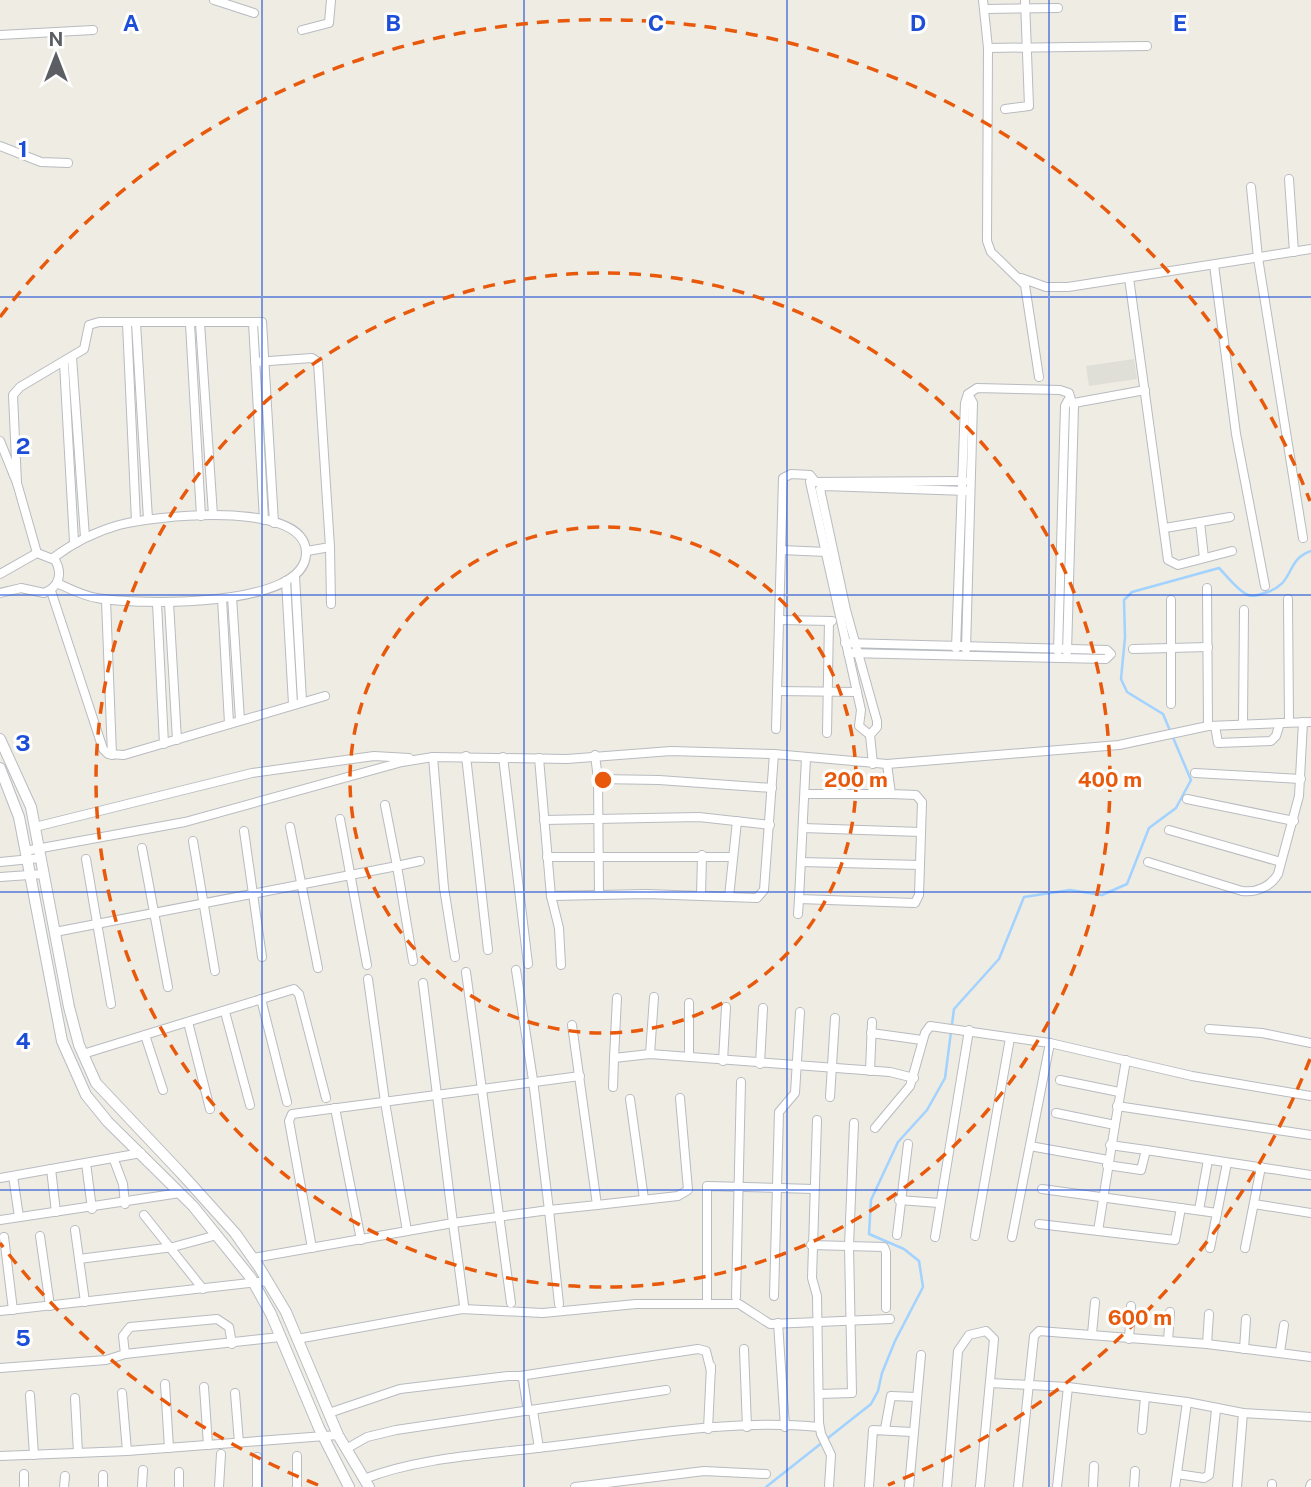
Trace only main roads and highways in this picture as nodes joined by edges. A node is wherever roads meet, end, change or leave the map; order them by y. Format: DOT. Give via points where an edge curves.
graph roads {
  1 [pos="0,739"];
  2 [pos="0,768"];
  3 [pos="367,1483"];
  4 [pos="349,1487"];
  1 -- 3 [label="main road" via="31,807 68,1007 96,1083 253,1258 297,1339 338,1435"];
  2 -- 4 [label="main road" via="12,793 67,1054 86,1096 180,1193 253,1283"];
}
